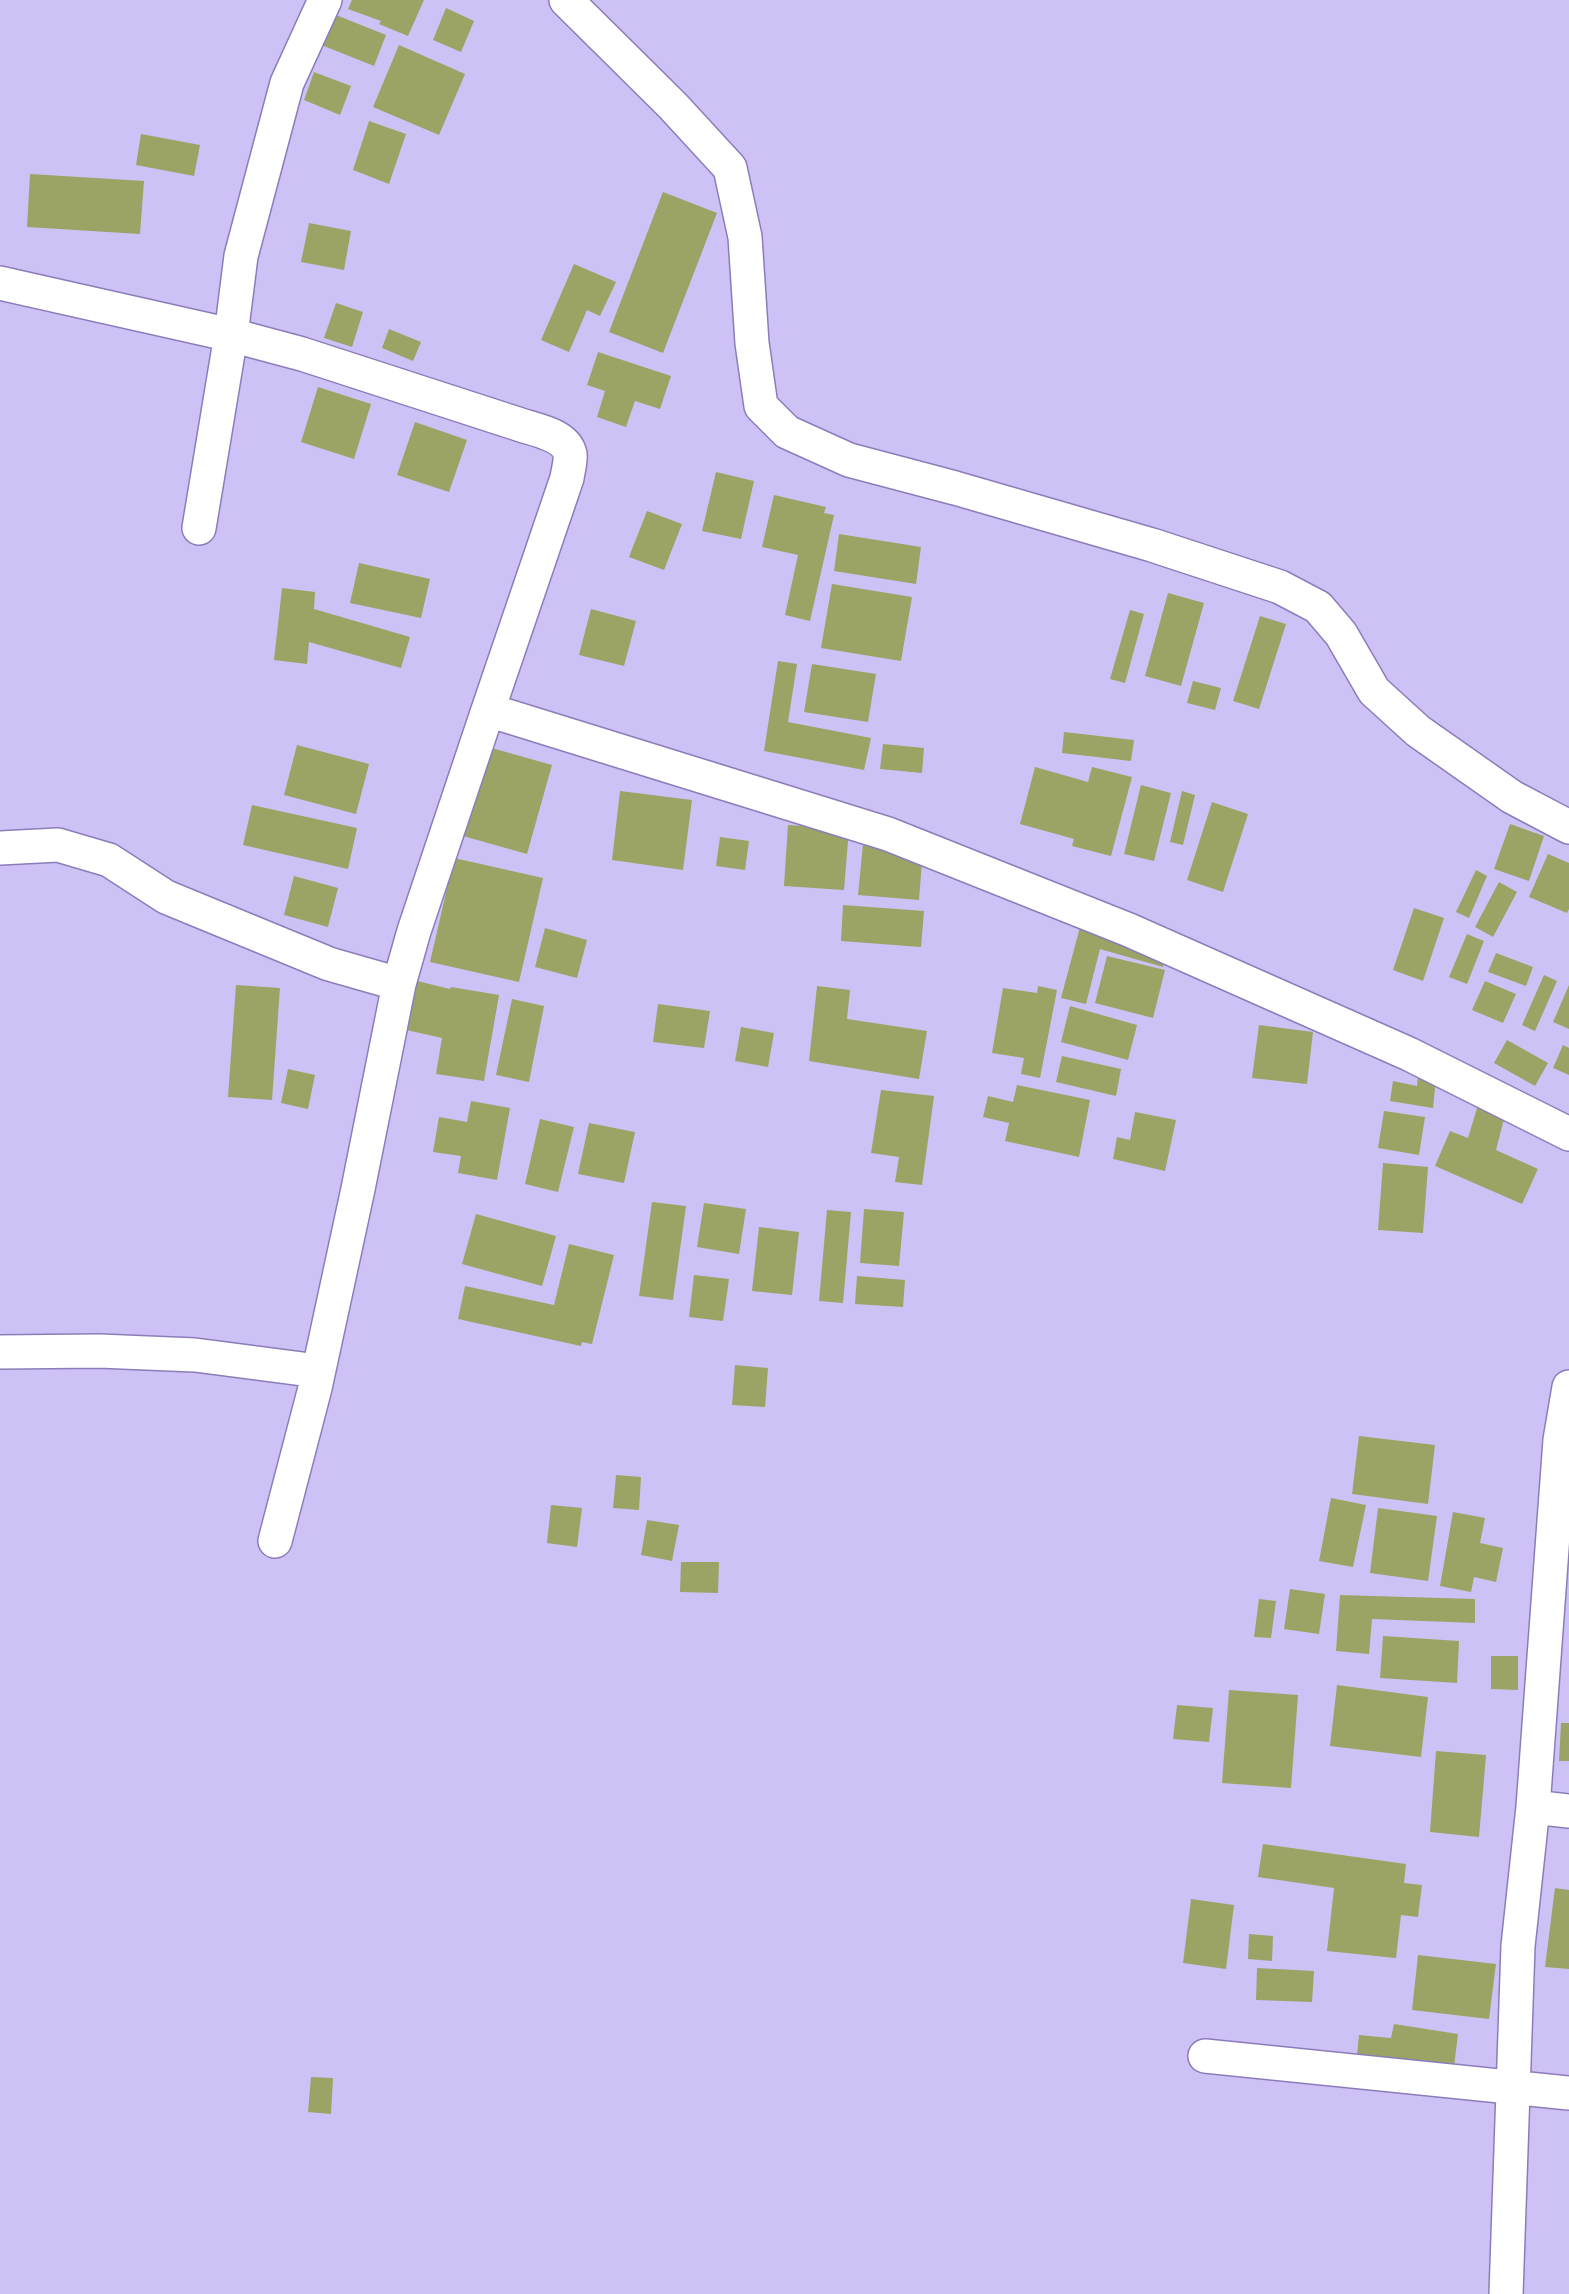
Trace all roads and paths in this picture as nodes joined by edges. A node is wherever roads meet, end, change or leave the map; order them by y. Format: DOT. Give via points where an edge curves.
graph roads {
  1 [pos="325,0"];
  2 [pos="566,0"];
  3 [pos="0,283"];
  4 [pos="231,335"];
  5 [pos="198,528"];
  6 [pos="488,710"];
  7 [pos="1569,827"];
  8 [pos="0,848"];
  9 [pos="399,984"];
  10 [pos="1569,1134"];
  11 [pos="0,1352"];
  12 [pos="318,1371"];
  13 [pos="1569,1387"];
  14 [pos="275,1541"];
  15 [pos="1533,1806"];
  16 [pos="1569,1811"];
  17 [pos="1205,2056"];
  18 [pos="1515,2087"];
  19 [pos="1569,2093"];
  20 [pos="1506,2294"];
  1 -- 4 [label="street" via="287,83 241,256"];
  2 -- 7 [label="street" via="730,168 745,237 752,343 761,406 787,432 849,460 1141,542 1280,587 1318,607 1341,634 1374,691 1418,731 1512,797"];
  3 -- 4 [label="street"];
  4 -- 5 [label="street"];
  4 -- 6 [label="street" via="521,425 556,437 566,445 570,454 567,478"];
  6 -- 9 [label="street"];
  6 -- 10 [label="street" via="888,834 1129,930 1409,1054"];
  8 -- 9 [label="street" via="58,845 109,860 166,897 329,964"];
  9 -- 12 [label="street"];
  11 -- 12 [label="street" via="195,1355"];
  12 -- 14 [label="street"];
  13 -- 15 [label="street" via="1560,1440"];
  15 -- 16 [label="street"];
  15 -- 18 [label="street" via="1518,1946"];
  17 -- 18 [label="street"];
  18 -- 19 [label="street"];
  18 -- 20 [label="street"];
}
